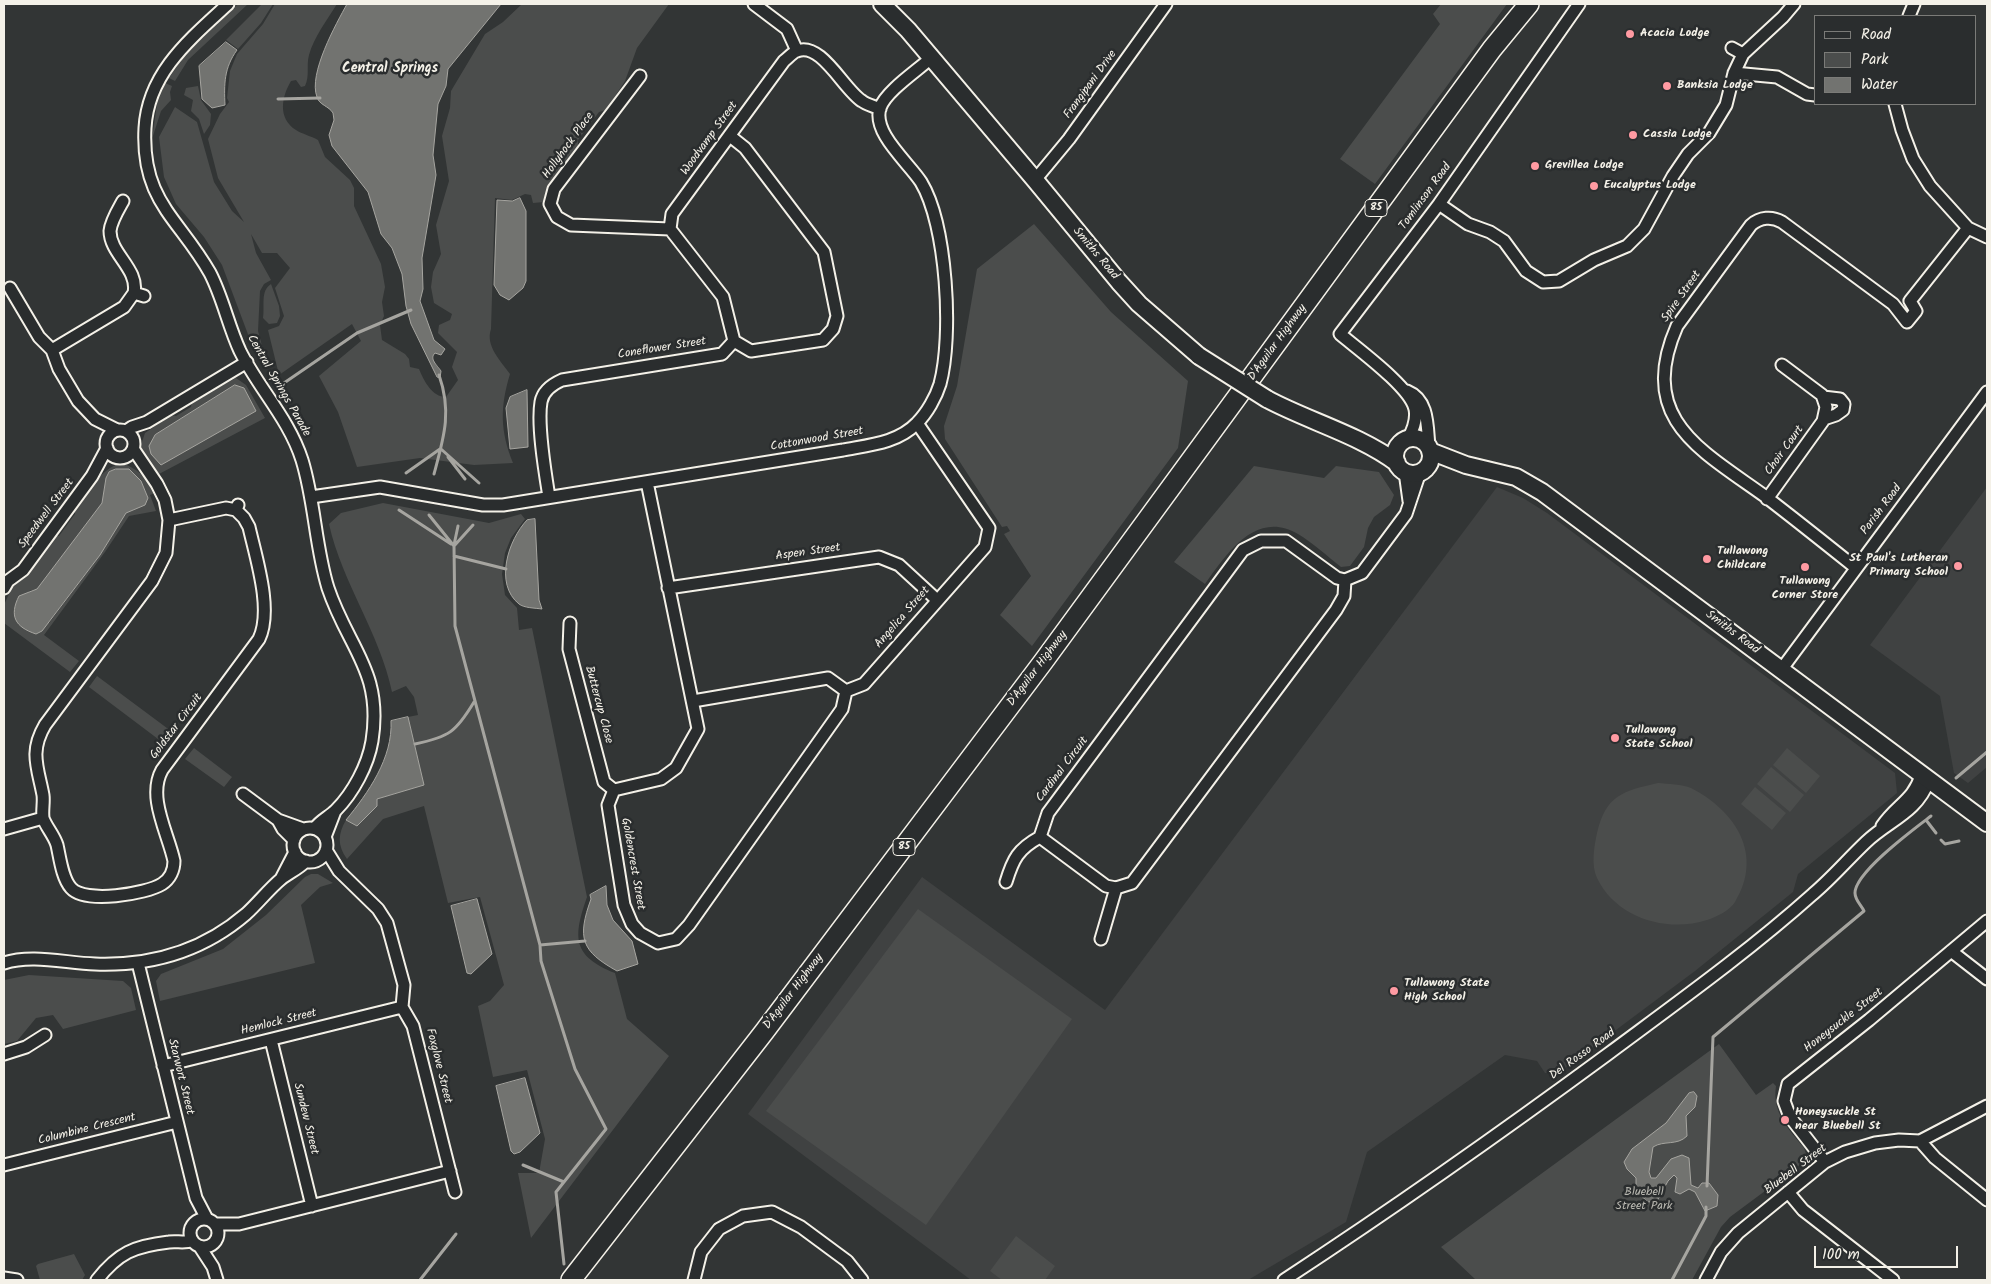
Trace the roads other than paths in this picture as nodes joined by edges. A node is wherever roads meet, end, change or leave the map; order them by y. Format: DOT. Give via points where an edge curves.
graph roads {
  1 [pos="228,4"];
  2 [pos="754,4"];
  3 [pos="882,4"];
  4 [pos="1166,4"];
  5 [pos="1520,4"];
  6 [pos="1528,4"];
  7 [pos="1579,4"];
  8 [pos="1794,4"];
  9 [pos="1492,49"];
  10 [pos="797,50"];
  11 [pos="931,58"];
  12 [pos="1734,73"];
  13 [pos="640,76"];
  14 [pos="1814,95"];
  15 [pos="1896,105"];
  16 [pos="880,109"];
  17 [pos="730,136"];
  18 [pos="1035,180"];
  19 [pos="123,201"];
  20 [pos="1439,204"];
  21 [pos="1968,228"];
  22 [pos="670,229"];
  23 [pos="1987,237"];
  24 [pos="10,288"];
  25 [pos="1910,301"];
  26 [pos="1893,304"];
  27 [pos="734,341"];
  28 [pos="52,350"];
  29 [pos="247,362"];
  30 [pos="1782,365"];
  31 [pos="1405,390"];
  32 [pos="1987,392"];
  33 [pos="1822,397"];
  34 [pos="94,419"];
  35 [pos="1824,419"];
  36 [pos="147,422"];
  37 [pos="917,423"];
  38 [pos="121,431"];
  39 [pos="1406,440"];
  40 [pos="1361,441"];
  41 [pos="120,449"];
  42 [pos="1429,449"];
  43 [pos="1466,465"];
  44 [pos="1411,469"];
  45 [pos="647,482"];
  46 [pos="311,497"];
  47 [pos="549,497"];
  48 [pos="1767,498"];
  49 [pos="169,520"];
  50 [pos="1856,568"];
  51 [pos="1345,580"];
  52 [pos="4,584"];
  53 [pos="668,588"];
  54 [pos="938,600"];
  55 [pos="570,623"];
  56 [pos="1781,670"];
  57 [pos="846,691"];
  58 [pos="693,701"];
  59 [pos="1925,778"];
  60 [pos="614,790"];
  61 [pos="244,794"];
  62 [pos="335,811"];
  63 [pos="44,818"];
  64 [pos="278,820"];
  65 [pos="1987,822"];
  66 [pos="315,828"];
  67 [pos="4,829"];
  68 [pos="303,830"];
  69 [pos="325,837"];
  70 [pos="1040,837"];
  71 [pos="294,840"];
  72 [pos="326,850"];
  73 [pos="295,852"];
  74 [pos="318,860"];
  75 [pos="306,861"];
  76 [pos="340,871"];
  77 [pos="281,879"];
  78 [pos="1006,882"];
  79 [pos="1116,888"];
  80 [pos="1987,921"];
  81 [pos="1101,939"];
  82 [pos="1951,951"];
  83 [pos="4,963"];
  84 [pos="138,963"];
  85 [pos="1987,979"];
  86 [pos="402,1007"];
  87 [pos="45,1035"];
  88 [pos="270,1040"];
  89 [pos="4,1054"];
  90 [pos="163,1066"];
  91 [pos="1987,1106"];
  92 [pos="177,1122"];
  93 [pos="1920,1141"];
  94 [pos="1825,1162"];
  95 [pos="4,1165"];
  96 [pos="450,1171"];
  97 [pos="455,1192"];
  98 [pos="1788,1192"];
  99 [pos="1987,1200"];
  100 [pos="312,1206"];
  101 [pos="206,1229"];
  102 [pos="171,1241"];
  103 [pos="196,1244"];
  104 [pos="213,1266"];
  105 [pos="4,1278"];
  106 [pos="17,1280"];
  107 [pos="98,1280"];
  108 [pos="217,1280"];
  109 [pos="571,1280"];
  110 [pos="694,1280"];
  111 [pos="862,1280"];
  112 [pos="1284,1280"];
  113 [pos="1706,1280"];
  114 [pos="1894,1280"];
  1 -- 29 [label="street, Central Springs Parade" via="166,68 149,103 144,150 156,194 209,272"];
  2 -- 10 [label="street" via="788,29"];
  3 -- 11 [label="main road, Smiths Road"];
  4 -- 18 [label="street, Frangipani Drive" via="1069,139"];
  5 -- 9 [label="highway, D'Aguilar Highway / 85"];
  6 -- 9 [label="highway, D'Aguilar Highway / 85"];
  7 -- 20 [label="street, Tomlinson Road"];
  8 -- 12 [label="street" via="1737,51"];
  9 -- 109 [label="highway, D'Aguilar Highway / 85" via="1037,670 764,1032"];
  10 -- 16 [label="street" via="811,50 830,65 861,101"];
  10 -- 17 [label="street, Woodvamp Street" via="784,61"];
  11 -- 16 [label="street" via="888,96"];
  11 -- 18 [label="main road, Smiths Road"];
  12 -- 14 [label="street" via="1777,77"];
  12 -- 20 [label="street" via="1726,105 1709,133 1688,154 1673,176 1644,229 1627,246 1559,280 1543,282 1526,271 1504,241 1468,224"];
  13 -- 22 [label="street, Hollyhock Place" via="554,189 550,204 557,217 571,225"];
  15 -- 21 [label="street" via="1914,159 1930,186"];
  16 -- 37 [label="street, Cottonwood Street" via="880,125 886,137 921,182 934,210 944,269 948,313 941,376 930,405"];
  17 -- 22 [label="street, Woodvamp Street" via="672,214"];
  17 -- 27 [label="street" via="745,148 824,252 837,316 833,329 823,340 751,350"];
  18 -- 40 [label="main road, Smiths Road, bridge" via="1119,282 1199,356 1266,399"];
  19 -- 28 [label="street" via="111,226 111,236 139,294 124,307"];
  20 -- 31 [label="street, Tomlinson Road" via="1340,334"];
  21 -- 23 [label="street"];
  21 -- 25 [label="street"];
  22 -- 27 [label="street" via="723,297"];
  24 -- 28 [label="street" via="39,337"];
  25 -- 26 [label="street"];
  25 -- 26 [label="street, Spire Street" via="1916,311 1907,322"];
  26 -- 48 [label="street, Spire Street" via="1782,222 1765,218 1750,225 1677,326 1664,374 1668,400 1678,426 1699,450"];
  27 -- 47 [label="street, Coneflower Street" via="722,354 562,380 549,386 541,400"];
  28 -- 34 [label="street" via="78,401"];
  29 -- 36 [label="street, Speedwell Street"];
  29 -- 46 [label="street, Central Springs Parade" via="294,438"];
  30 -- 33 [label="street, Choir Court"];
  31 -- 39 [label="street, Tomlinson Road" via="1415,409 1414,428"];
  31 -- 42 [label="street, Tomlinson Road" via="1415,394 1423,405"];
  32 -- 50 [label="street, Parish Road"];
  33 -- 35 [label="street" via="1826,406"];
  33 -- 35 [label="street, Choir Court" via="1840,398 1844,404 1844,410 1836,416"];
  34 -- 38 [label="street"];
  34 -- 41 [label="street" via="102,434"];
  35 -- 48 [label="street, Choir Court"];
  36 -- 38 [label="street, Speedwell Street"];
  36 -- 41 [label="street, Speedwell Street"];
  37 -- 45 [label="street, Cottonwood Street" via="894,440"];
  37 -- 54 [label="street, Angelica Street" via="989,528 985,547"];
  38 -- 41 [label="street"];
  38 -- 41 [label="street, Speedwell Street"];
  39 -- 40 [label="main road, Smiths Road" via="1386,444"];
  39 -- 42 [label="main road" via="1420,439"];
  39 -- 44 [label="main road" via="1396,452"];
  40 -- 44 [label="main road, Smiths Road"];
  41 -- 49 [label="street, Goldstar Circuit" via="145,468 161,491"];
  41 -- 52 [label="street, Speedwell Street" via="92,476 23,570"];
  42 -- 43 [label="main road, Smiths Road"];
  42 -- 44 [label="main road" via="1430,461"];
  43 -- 44 [label="main road, Smiths Road"];
  43 -- 56 [label="main road, Smiths Road" via="1508,474 1542,492"];
  44 -- 51 [label="street" via="1410,503 1400,522 1362,573"];
  45 -- 47 [label="street, Cottonwood Street"];
  45 -- 53 [label="street"];
  46 -- 47 [label="street, Cottonwood Street" via="374,487 483,505"];
  46 -- 62 [label="street, Central Springs Parade" via="321,563 346,631 365,664 374,708 369,755 356,782"];
  48 -- 50 [label="street, Spire Street"];
  49 -- 63 [label="street, Goldstar Circuit" via="169,542 158,572 41,731 34,758"];
  49 -- 63 [label="street, Goldstar Circuit" via="237,507 249,527 265,609 265,625 259,639 156,782 156,795 174,861 171,874 161,884 147,890 119,895 80,894 68,884 56,842"];
  50 -- 56 [label="street, Parish Road"];
  51 -- 70 [label="street, Cardinal Circuit" via="1337,578 1286,541 1261,541 1243,550 1048,813"];
  51 -- 79 [label="street" via="1344,596 1336,610 1132,883"];
  53 -- 54 [label="street, Aspen Street" via="879,557 899,565"];
  53 -- 58 [label="street"];
  54 -- 57 [label="street, Angelica Street" via="864,684"];
  55 -- 60 [label="street, Buttercup Close" via="569,649 604,782"];
  56 -- 59 [label="main road, Smiths Road"];
  57 -- 58 [label="street" via="828,678"];
  57 -- 60 [label="street, Goldencrest Street" via="842,709 676,939 658,943 640,933 627,916 608,805"];
  58 -- 60 [label="street" via="698,729 676,768 661,779"];
  59 -- 65 [label="main road, Smiths Road"];
  59 -- 112 [label="street, Del Rosso Road" via="1919,801 1880,829 1813,894 1712,977 1462,1159"];
  61 -- 64 [label="street"];
  62 -- 66 [label="street, Central Springs Parade"];
  62 -- 69 [label="street, Central Springs Parade"];
  63 -- 67 [label="street"];
  64 -- 68 [label="street"];
  64 -- 71 [label="street"];
  66 -- 68 [label="street"];
  66 -- 69 [label="street"];
  68 -- 71 [label="street"];
  69 -- 72 [label="street"];
  70 -- 78 [label="street" via="1025,845 1012,862"];
  70 -- 79 [label="street" via="1106,886"];
  71 -- 73 [label="street"];
  72 -- 74 [label="street"];
  72 -- 76 [label="street"];
  73 -- 75 [label="street"];
  73 -- 77 [label="street"];
  74 -- 75 [label="street"];
  74 -- 76 [label="street"];
  75 -- 77 [label="street"];
  76 -- 86 [label="street" via="378,909 387,923 404,985"];
  77 -- 84 [label="street" via="247,913 213,937 179,953"];
  79 -- 81 [label="street"];
  80 -- 82 [label="street, Honeysuckle Street"];
  82 -- 85 [label="street"];
  82 -- 94 [label="street, Honeysuckle Street" via="1788,1084 1784,1101 1790,1117"];
  83 -- 84 [label="street" via="29,959 94,964"];
  84 -- 90 [label="street, Starwort Street"];
  86 -- 88 [label="street, Hemlock Street"];
  86 -- 96 [label="street, Foxglove Street" via="413,1026"];
  87 -- 89 [label="street" via="26,1047"];
  88 -- 90 [label="street, Hemlock Street"];
  88 -- 100 [label="street, Sundew Street"];
  90 -- 92 [label="street, Starwort Street"];
  91 -- 93 [label="street, Bluebell Street"];
  92 -- 95 [label="street, Columbine Crescent"];
  92 -- 101 [label="street, Starwort Street"];
  93 -- 94 [label="street, Bluebell Street" via="1874,1144"];
  93 -- 99 [label="street" via="1934,1158"];
  94 -- 98 [label="street, Bluebell Street"];
  96 -- 97 [label="street, Foxglove Street"];
  96 -- 100 [label="street"];
  98 -- 113 [label="street, Bluebell Street" via="1738,1233 1721,1252"];
  98 -- 114 [label="street" via="1803,1210"];
  100 -- 101 [label="street"];
  101 -- 102 [label="street"];
  101 -- 103 [label="street"];
  101 -- 103 [label="street"];
  101 -- 104 [label="street, Starwort Street" via="215,1258"];
  102 -- 103 [label="street"];
  102 -- 107 [label="street" via="124,1253"];
  103 -- 104 [label="street, Starwort Street"];
  104 -- 108 [label="street, Starwort Street"];
  105 -- 106 [label="street"];
  110 -- 111 [label="street" via="701,1252 719,1229 743,1216 772,1212 801,1227 847,1261"];
}
